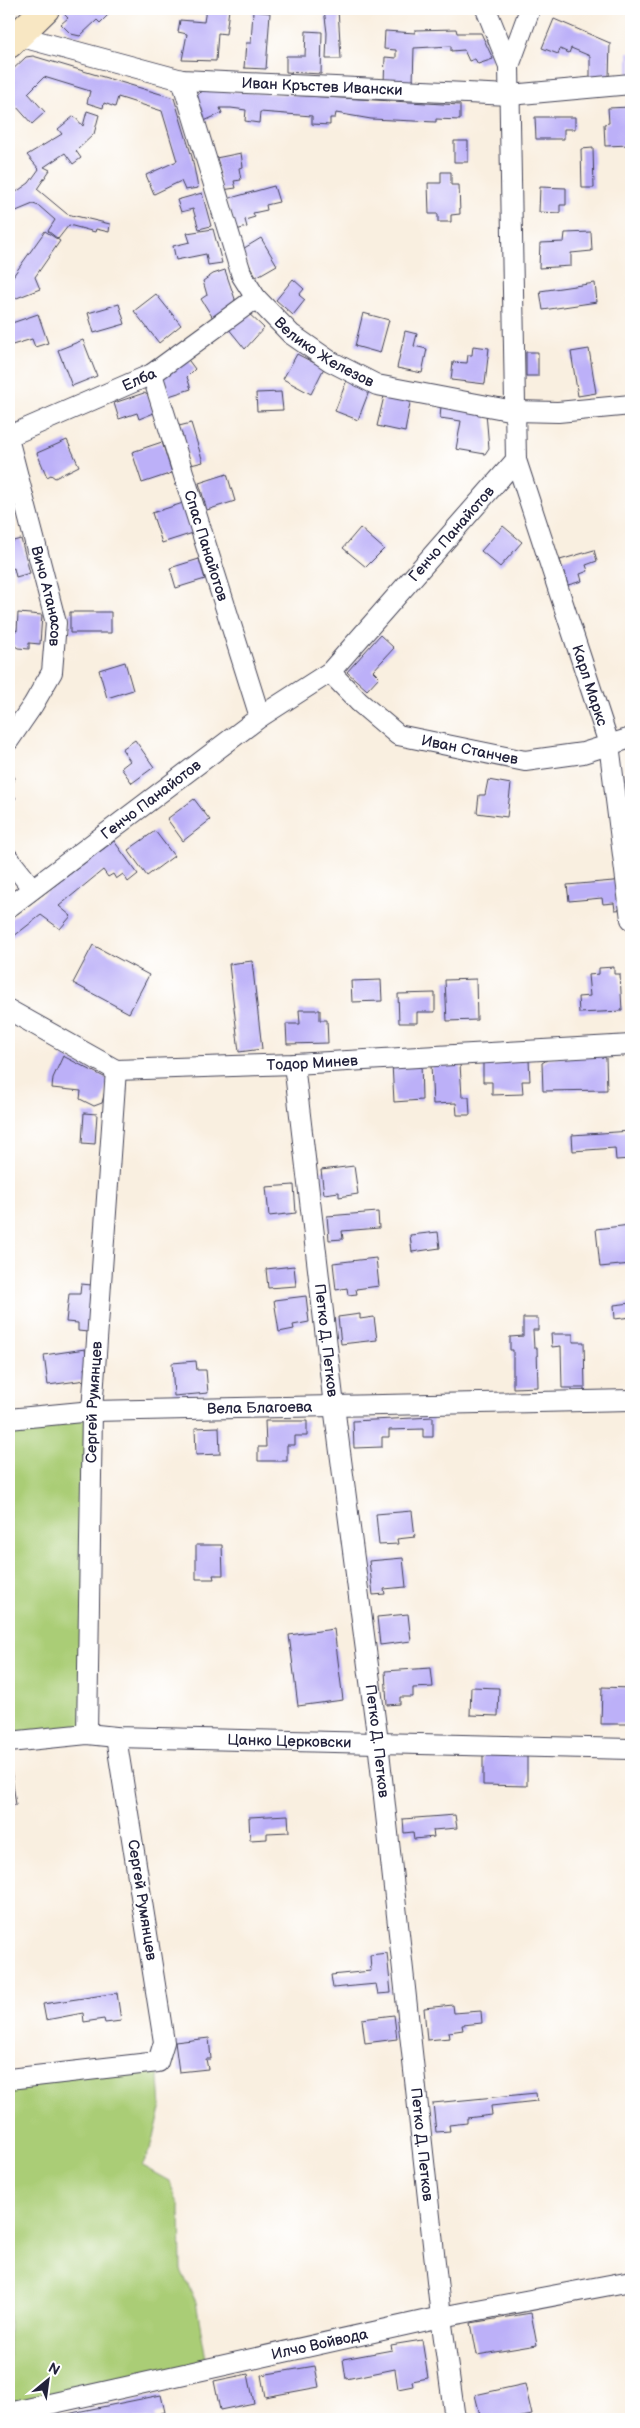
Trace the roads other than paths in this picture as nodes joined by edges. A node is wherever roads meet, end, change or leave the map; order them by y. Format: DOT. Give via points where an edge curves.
graph roads {
  1 [pos="45,9"];
  2 [pos="486,9"];
  3 [pos="530,9"];
  4 [pos="14,40"];
  5 [pos="509,66"];
  6 [pos="182,80"];
  7 [pos="631,84"];
  8 [pos="510,95"];
  9 [pos="256,298"];
  10 [pos="152,374"];
  11 [pos="631,405"];
  12 [pos="514,411"];
  13 [pos="9,436"];
  14 [pos="9,442"];
  15 [pos="516,460"];
  16 [pos="330,672"];
  17 [pos="260,717"];
  18 [pos="631,738"];
  19 [pos="9,740"];
  20 [pos="609,744"];
  21 [pos="9,859"];
  22 [pos="32,888"];
  23 [pos="9,907"];
  24 [pos="631,919"];
  25 [pos="9,1010"];
  26 [pos="631,1045"];
  27 [pos="294,1064"];
  28 [pos="116,1070"];
  29 [pos="631,1400"];
  30 [pos="334,1406"];
  31 [pos="92,1411"];
  32 [pos="9,1420"];
  33 [pos="87,1734"];
  34 [pos="116,1737"];
  35 [pos="9,1742"];
  36 [pos="378,1742"];
  37 [pos="631,1749"];
  38 [pos="9,2079"];
  39 [pos="631,2280"];
  40 [pos="441,2317"];
  41 [pos="9,2413"];
  42 [pos="455,2419"];
  1 -- 4 [label="main road"];
  2 -- 5 [label="street"];
  3 -- 5 [label="street"];
  4 -- 6 [label="street, Иван Кръстев Ивански"];
  5 -- 8 [label="street"];
  6 -- 8 [label="street, Иван Кръстев Ивански"];
  6 -- 9 [label="street, Велико Железов" via="242,276"];
  7 -- 8 [label="street, Иван Кръстев Ивански"];
  8 -- 12 [label="street"];
  9 -- 10 [label="street, Елба"];
  9 -- 12 [label="street, Велико Железов" via="291,334 330,361 377,385"];
  10 -- 13 [label="street, Елба"];
  10 -- 17 [label="street, Спас Панайотов"];
  11 -- 12 [label="street, Велико Железов" via="558,412"];
  12 -- 15 [label="street"];
  14 -- 19 [label="street, Вичо Атанасов" via="56,623 52,672"];
  15 -- 16 [label="street, Генчо Панайотов"];
  15 -- 20 [label="street, Карл Маркс"];
  16 -- 17 [label="street, Генчо Панайотов"];
  16 -- 20 [label="street, Иван Станчев" via="398,735 525,761 583,753"];
  17 -- 22 [label="street, Генчо Панайотов"];
  18 -- 20 [label="street, Иван Станчев"];
  20 -- 24 [label="street, Карл Маркс"];
  21 -- 22 [label="street"];
  22 -- 23 [label="street, Генчо Панайотов"];
  25 -- 28 [label="street"];
  26 -- 27 [label="street, Тодор Минев"];
  27 -- 28 [label="street, Тодор Минев"];
  27 -- 30 [label="street, Петко Д. Петков"];
  28 -- 31 [label="street, Сергей Румянцев"];
  29 -- 30 [label="street, Вела Благоева"];
  30 -- 31 [label="street, Вела Благоева"];
  30 -- 36 [label="street, Петко Д. Петков"];
  31 -- 32 [label="street, Вела Благоева"];
  31 -- 33 [label="street, Сергей Румянцев"];
  33 -- 34 [label="street, Цанко Церковски"];
  33 -- 35 [label="street, Цанко Церковски"];
  34 -- 36 [label="street, Цанко Церковски"];
  34 -- 38 [label="street, Сергей Румянцев" via="164,2042 158,2062"];
  36 -- 37 [label="street, Цанко Церковски"];
  36 -- 40 [label="street, Петко Д. Петков"];
  39 -- 40 [label="street, Илчо Войвода"];
  40 -- 41 [label="street, Илчо Войвода"];
  40 -- 42 [label="street, Петко Д. Петков"];
}
